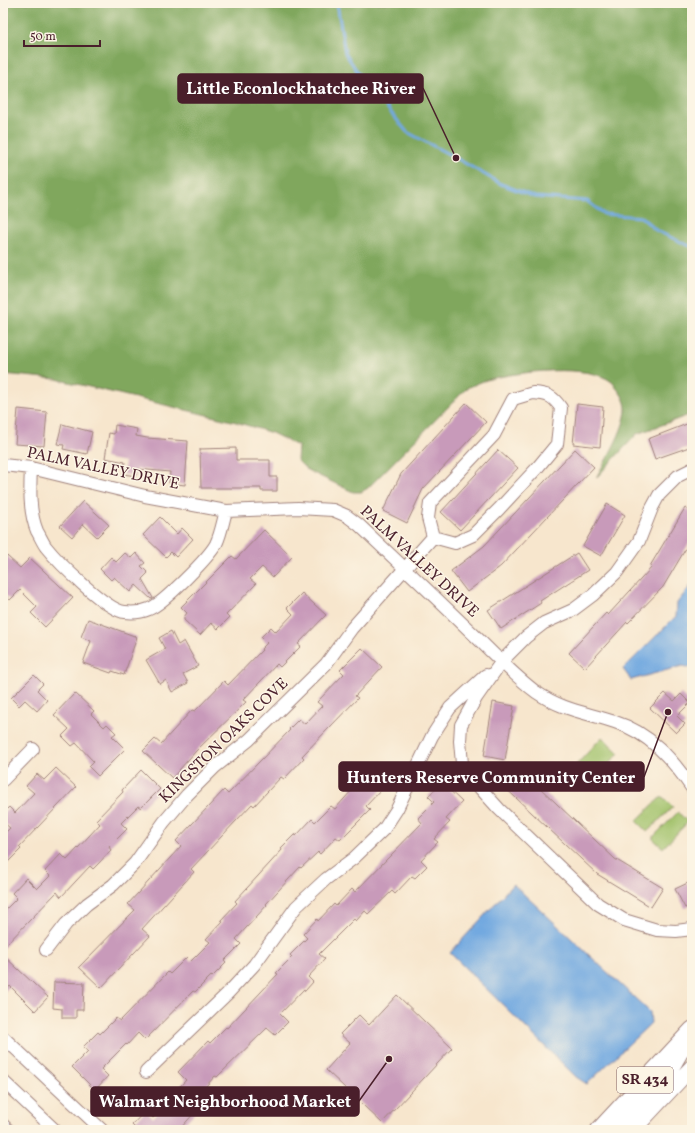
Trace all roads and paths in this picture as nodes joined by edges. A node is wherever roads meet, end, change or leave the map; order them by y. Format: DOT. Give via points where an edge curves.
graph roads {
  1 [pos="3,465"];
  2 [pos="30,468"];
  3 [pos="692,469"];
  4 [pos="226,511"];
  5 [pos="433,537"];
  6 [pos="406,569"];
  7 [pos="502,661"];
  8 [pos="33,749"];
  9 [pos="3,780"];
  10 [pos="692,788"];
  11 [pos="692,929"];
  12 [pos="46,950"];
  13 [pos="692,1030"];
  14 [pos="3,1037"];
  15 [pos="692,1067"];
  16 [pos="146,1072"];
  17 [pos="3,1081"];
  18 [pos="3,1125"];
  19 [pos="8,1130"];
  20 [pos="55,1130"];
  21 [pos="102,1130"];
  22 [pos="598,1130"];
  23 [pos="615,1130"];
  24 [pos="633,1130"];
  1 -- 2 [label="street, PALM VALLEY DRIVE"];
  2 -- 4 [label="street, PALM VALLEY DRIVE" via="145,496"];
  2 -- 4 [label="street" via="30,497 37,530 45,546 86,587 123,612 138,612 161,603 201,564 217,543"];
  3 -- 7 [label="street" via="678,476 659,494 639,541 617,572 573,610 544,623"];
  4 -- 6 [label="street, PALM VALLEY DRIVE" via="298,508 333,510 359,525"];
  5 -- 5 [label="street" via="455,543 473,535 538,467 557,444 561,408 556,400 546,394 533,393 513,399 494,435 430,503 428,518"];
  5 -- 6 [label="street, KINGSTON OAKS COVE"];
  6 -- 7 [label="street, PALM VALLEY DRIVE"];
  6 -- 12 [label="street, KINGSTON OAKS COVE" via="352,628 326,664 249,740 215,767 187,795 164,822 135,864 66,924"];
  7 -- 10 [label="street, PALM VALLEY DRIVE" via="548,700 582,714 615,722 648,739 677,766"];
  7 -- 11 [label="street" via="461,725 462,764 471,778 499,810 598,904 624,920 657,930"];
  7 -- 16 [label="street" via="450,708 432,736 397,809 384,830 296,907 254,965"];
  8 -- 9 [label="street"];
  13 -- 22 [label="main road, SR 434"];
  13 -- 23 [label="main road" via="668,1074"];
  14 -- 21 [label="street"];
  15 -- 24 [label="main road, SR 434"];
  17 -- 20 [label="street"];
  18 -- 19 [label="street"];
}
